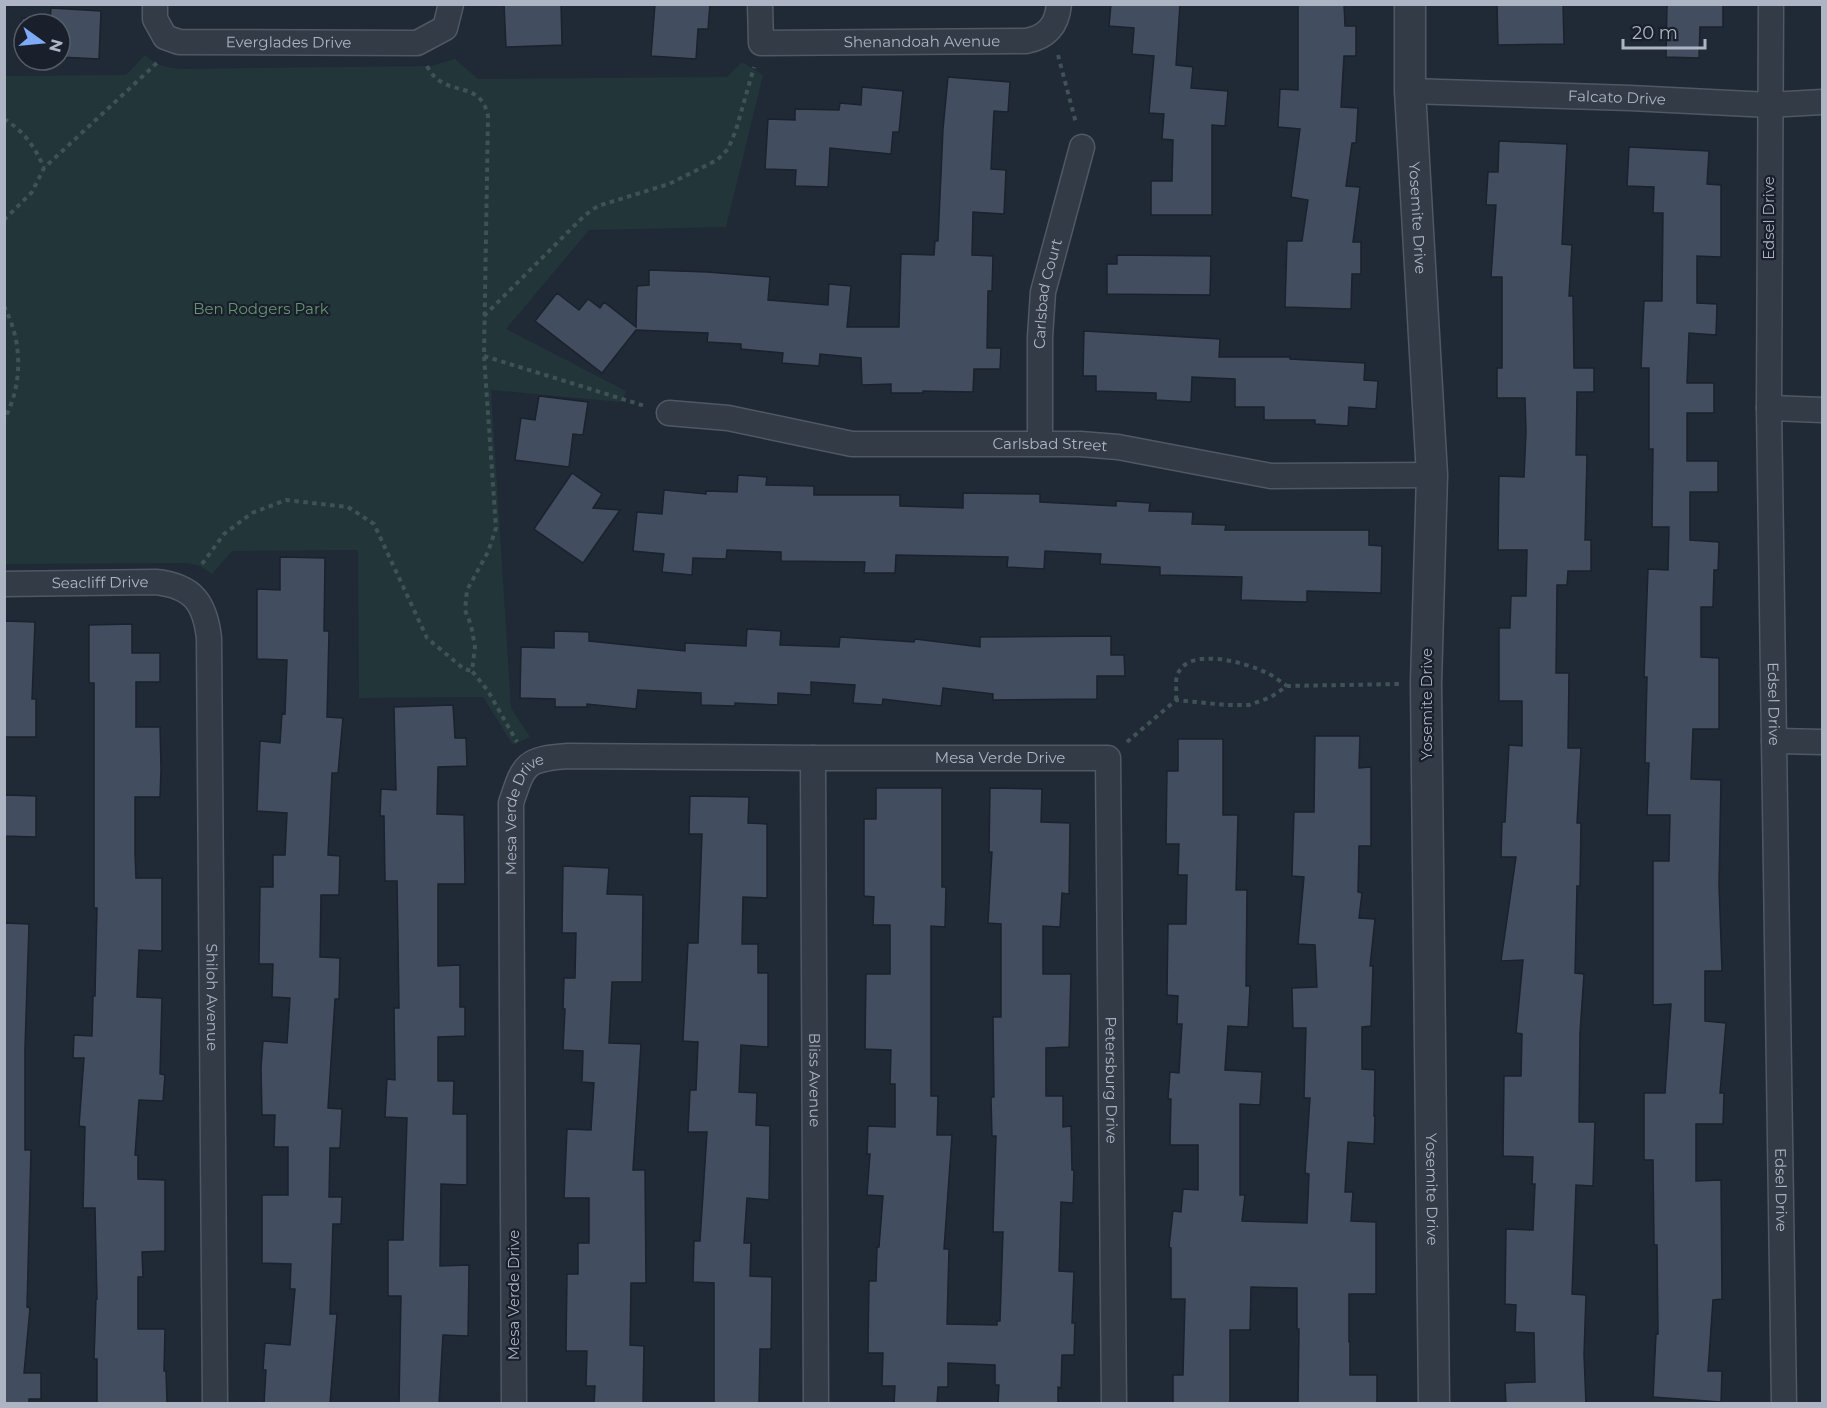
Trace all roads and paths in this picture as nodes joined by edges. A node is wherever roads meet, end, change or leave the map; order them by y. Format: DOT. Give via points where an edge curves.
graph roads {
  1 [pos="155,4"];
  2 [pos="760,4"];
  3 [pos="1059,4"];
  4 [pos="1410,4"];
  5 [pos="1771,4"];
  6 [pos="448,16"];
  7 [pos="1052,29"];
  8 [pos="179,42"];
  9 [pos="761,43"];
  10 [pos="417,44"];
  11 [pos="1410,91"];
  12 [pos="1822,102"];
  13 [pos="1770,105"];
  14 [pos="4,118"];
  15 [pos="1082,147"];
  16 [pos="44,168"];
  17 [pos="4,220"];
  18 [pos="4,306"];
  19 [pos="484,316"];
  20 [pos="484,356"];
  21 [pos="1769,408"];
  22 [pos="1822,410"];
  23 [pos="669,413"];
  24 [pos="4,420"];
  25 [pos="1040,443"];
  26 [pos="1432,475"];
  27 [pos="202,564"];
  28 [pos="4,584"];
  29 [pos="191,595"];
  30 [pos="472,671"];
  31 [pos="1426,683"];
  32 [pos="1287,686"];
  33 [pos="1176,700"];
  34 [pos="1774,741"];
  35 [pos="1822,742"];
  36 [pos="1108,758"];
  37 [pos="813,759"];
  38 [pos="530,763"];
  39 [pos="215,1404"];
  40 [pos="514,1404"];
  41 [pos="816,1404"];
  42 [pos="1114,1404"];
  43 [pos="1434,1404"];
  44 [pos="1784,1404"];
  1 -- 8 [label="street" via="155,19 165,37"];
  2 -- 9 [label="street"];
  3 -- 7 [label="street"];
  4 -- 11 [label="street, Yosemite Drive"];
  5 -- 13 [label="street, Edsel Drive"];
  6 -- 10 [label="street"];
  7 -- 9 [label="street, Shenandoah Avenue" via="1039,39 1026,41"];
  7 -- 15 [label="path"];
  8 -- 10 [label="street, Everglades Drive"];
  8 -- 16 [label="path"];
  9 -- 19 [label="path" via="736,130 728,149 717,160 669,184 597,206"];
  10 -- 19 [label="path" via="433,77 447,86 480,96 486,105"];
  11 -- 13 [label="street, Falcato Drive"];
  11 -- 26 [label="street, Yosemite Drive"];
  12 -- 13 [label="street, Falcato Drive"];
  13 -- 21 [label="street, Edsel Drive"];
  14 -- 16 [label="path" via="35,146"];
  15 -- 25 [label="street, Carlsbad Court" via="1043,292"];
  16 -- 17 [label="path" via="32,192"];
  18 -- 24 [label="path" via="14,325 18,367 14,402"];
  19 -- 20 [label="path"];
  20 -- 23 [label="path"];
  20 -- 30 [label="path" via="496,528 467,590 465,610 475,647"];
  21 -- 22 [label="street"];
  21 -- 34 [label="street, Edsel Drive"];
  23 -- 25 [label="street, Carlsbad Street" via="728,418 852,444"];
  25 -- 26 [label="street, Carlsbad Street" via="1118,447 1271,476"];
  26 -- 31 [label="street, Yosemite Drive"];
  27 -- 30 [label="path" via="224,534 252,513 286,500 348,507 374,524 427,639 464,669"];
  28 -- 29 [label="street, Seacliff Drive" via="156,582 171,584"];
  29 -- 39 [label="street, Shiloh Avenue" via="200,603 209,638"];
  30 -- 38 [label="path"];
  31 -- 32 [label="path"];
  31 -- 43 [label="street, Yosemite Drive"];
  32 -- 33 [label="path" via="1271,698 1249,705"];
  32 -- 33 [label="path" via="1244,664 1202,658 1184,665 1177,675"];
  33 -- 36 [label="path"];
  34 -- 35 [label="street"];
  34 -- 44 [label="street, Edsel Drive"];
  36 -- 37 [label="street, Mesa Verde Drive"];
  36 -- 42 [label="street, Petersburg Drive"];
  37 -- 38 [label="street, Mesa Verde Drive" via="568,756"];
  37 -- 41 [label="street, Bliss Avenue"];
  38 -- 40 [label="street, Mesa Verde Drive" via="520,776 511,802"];
}
